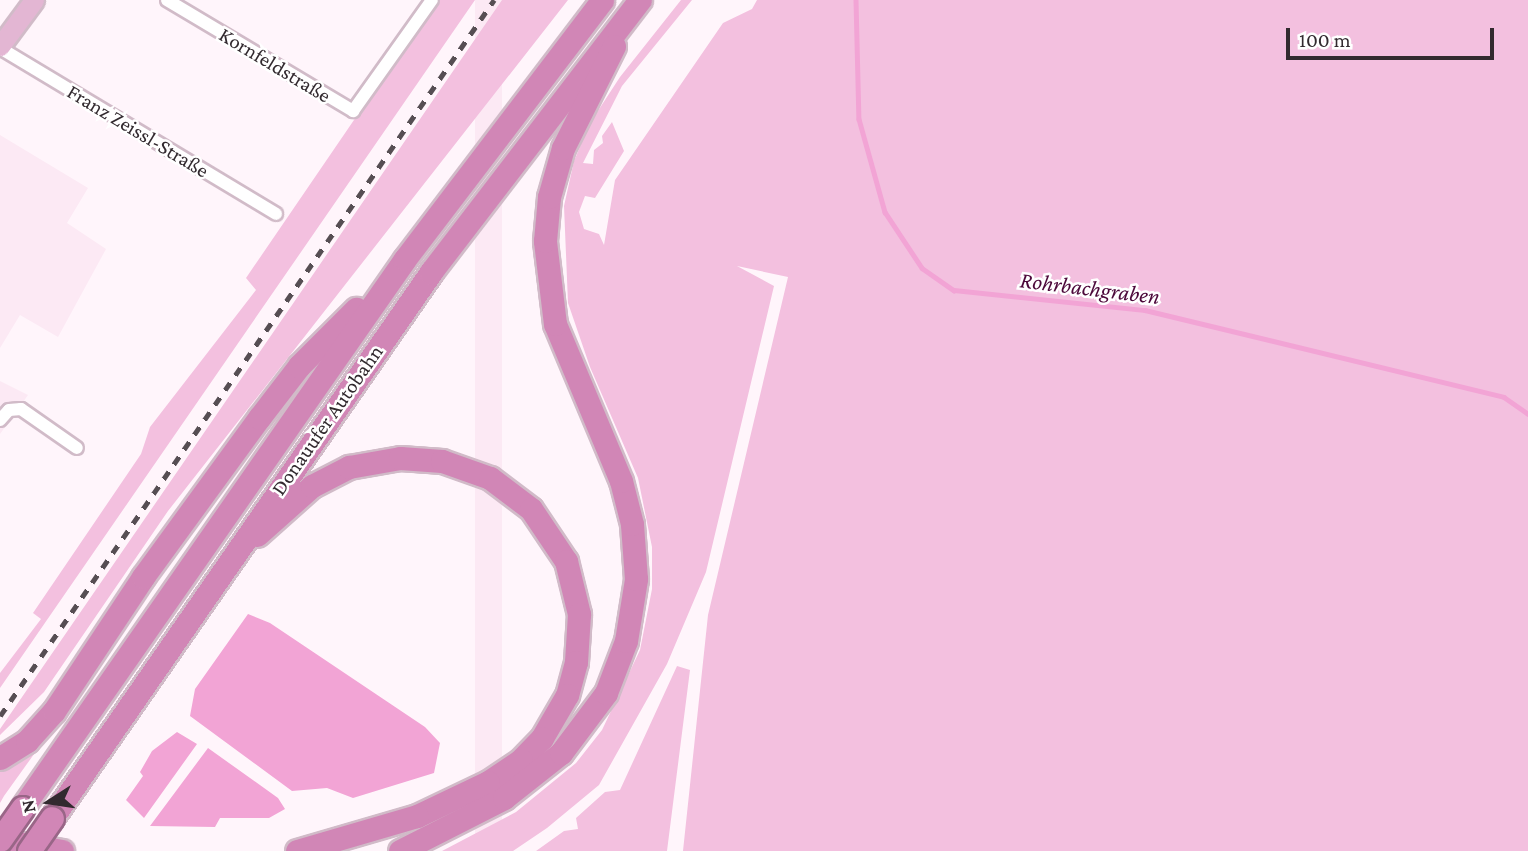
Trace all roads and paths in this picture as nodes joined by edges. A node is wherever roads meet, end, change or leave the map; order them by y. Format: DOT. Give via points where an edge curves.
graph roads {
  1 [pos="34,0"];
  2 [pos="167,0"];
  3 [pos="432,0"];
  4 [pos="602,0"];
  5 [pos="635,7"];
  6 [pos="0,47"];
  7 [pos="276,214"];
  8 [pos="405,259"];
  9 [pos="0,420"];
  10 [pos="77,449"];
  11 [pos="228,560"];
  12 [pos="0,758"];
  13 [pos="0,840"];
  14 [pos="29,851"];
  15 [pos="62,851"];
  16 [pos="297,851"];
  17 [pos="400,851"];
  1 -- 6 [label="main road"];
  2 -- 3 [label="street, Kornfeldstraße" via="352,111"];
  4 -- 8 [label="highway, Donauufer Autobahn"];
  5 -- 11 [label="highway, Donauufer Autobahn" via="431,272"];
  5 -- 17 [label="highway" via="563,148 549,197 545,242 555,324 621,481 632,524 636,579 626,641 606,693 561,753 504,798"];
  6 -- 7 [label="street, Franz Zeissl-Straße"];
  8 -- 12 [label="highway" via="299,366 143,577 54,711 27,741"];
  8 -- 13 [label="highway, Donauufer Autobahn, bridge"];
  9 -- 10 [label="street" via="9,410 21,409"];
  11 -- 14 [label="highway, Donauufer Autobahn, bridge"];
  11 -- 16 [label="highway" via="300,495 336,473 384,459 425,458 490,478 531,509 559,547 576,595 580,629 572,680 551,724 521,760 488,782 417,816"];
  13 -- 15 [label="highway"];
}
